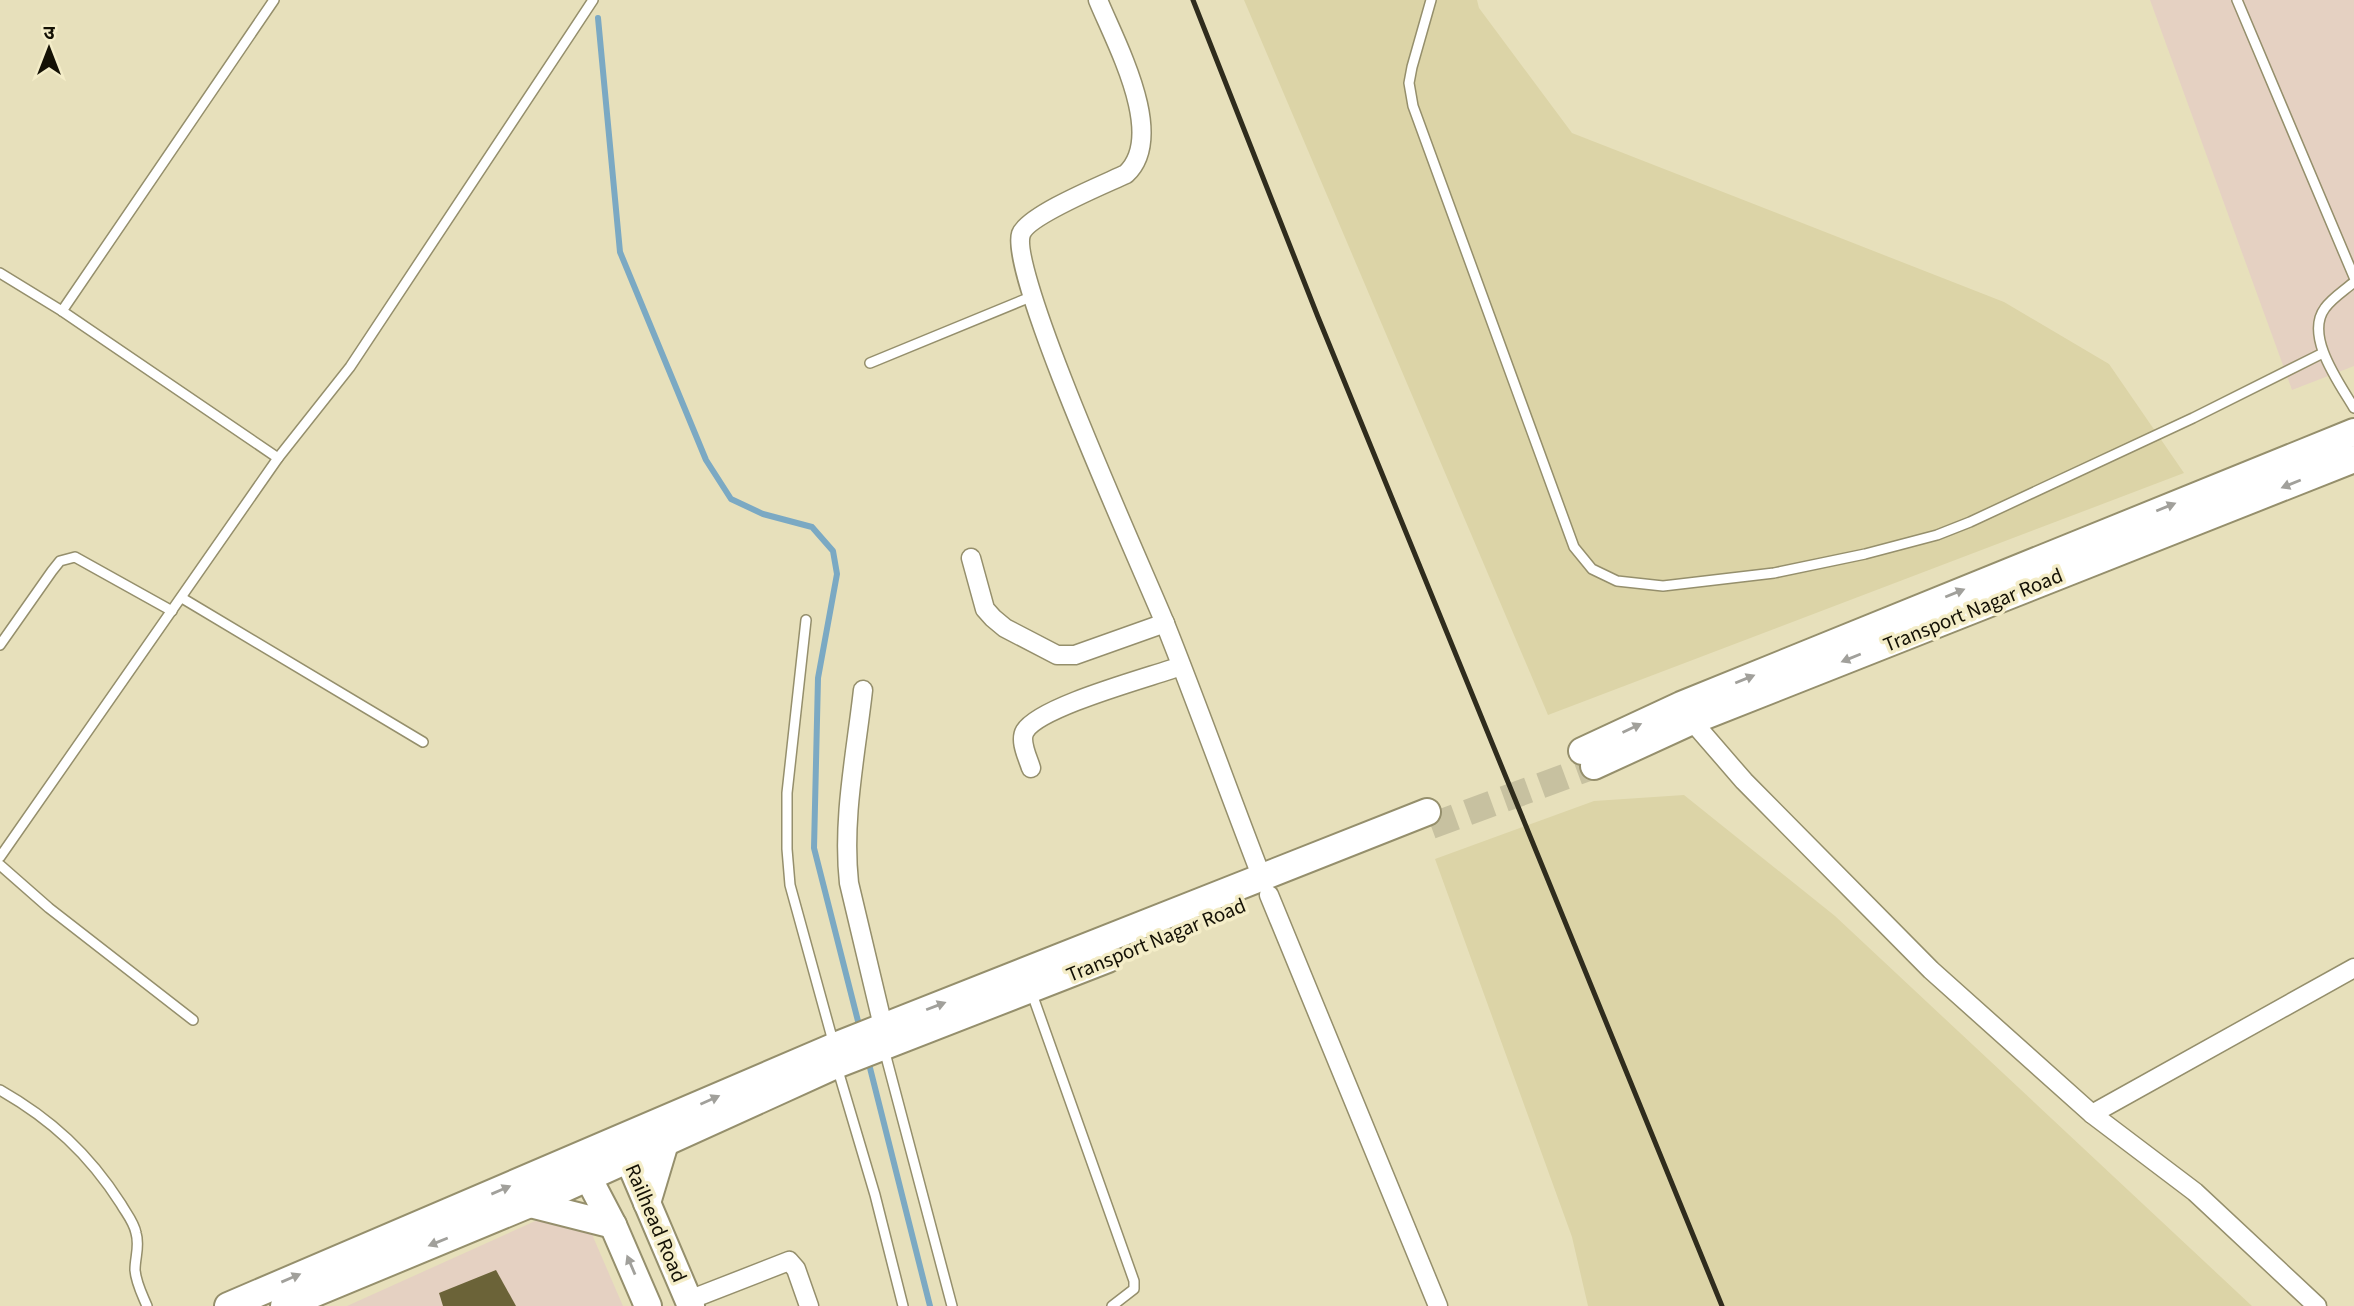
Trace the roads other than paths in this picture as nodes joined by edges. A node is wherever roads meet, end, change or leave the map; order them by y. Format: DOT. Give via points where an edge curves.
graph roads {
  1 [pos="274,0"];
  2 [pos="593,0"];
  3 [pos="1098,0"];
  4 [pos="1431,0"];
  5 [pos="2237,0"];
  6 [pos="0,273"];
  7 [pos="2354,276"];
  8 [pos="2354,282"];
  9 [pos="1033,296"];
  10 [pos="62,311"];
  11 [pos="2323,353"];
  12 [pos="870,363"];
  13 [pos="2354,408"];
  14 [pos="2354,432"];
  15 [pos="278,458"];
  16 [pos="2354,458"];
  17 [pos="971,558"];
  18 [pos="182,598"];
  19 [pos="172,611"];
  20 [pos="806,620"];
  21 [pos="1165,623"];
  22 [pos="0,645"];
  23 [pos="1181,666"];
  24 [pos="863,690"];
  25 [pos="1686,713"];
  26 [pos="423,742"];
  27 [pos="1588,759"];
  28 [pos="1031,768"];
  29 [pos="1429,819"];
  30 [pos="0,857"];
  31 [pos="0,865"];
  32 [pos="1266,887"];
  33 [pos="2354,968"];
  34 [pos="1031,989"];
  35 [pos="193,1020"];
  36 [pos="880,1038"];
  37 [pos="839,1054"];
  38 [pos="0,1090"];
  39 [pos="2092,1115"];
  40 [pos="665,1143"];
  41 [pos="624,1149"];
  42 [pos="583,1168"];
  43 [pos="647,1203"];
  44 [pos="530,1204"];
  45 [pos="613,1224"];
  46 [pos="301,1303"];
  47 [pos="690,1303"];
  48 [pos="1434,1303"];
  49 [pos="147,1306"];
  50 [pos="229,1306"];
  51 [pos="648,1306"];
  52 [pos="809,1306"];
  53 [pos="903,1306"];
  54 [pos="952,1306"];
  55 [pos="1112,1306"];
  56 [pos="2317,1306"];
  1 -- 10 [label="lane"];
  2 -- 15 [label="lane" via="350,367"];
  3 -- 9 [label="street" via="1140,109 1140,153 1126,174 1027,226 1020,242"];
  4 -- 11 [label="lane" via="1409,83 1413,106 1574,547 1592,569 1617,582 1663,586 1774,573 1937,535"];
  5 -- 7 [label="lane"];
  6 -- 10 [label="lane"];
  8 -- 11 [label="lane" via="2325,308 2319,334"];
  9 -- 12 [label="lane"];
  9 -- 21 [label="street" via="1048,343"];
  10 -- 15 [label="lane"];
  11 -- 13 [label="lane"];
  25 -- 14 [label="main road, Transport Nagar Road, one-way"];
  15 -- 18 [label="lane"];
  16 -- 25 [label="main road, Transport Nagar Road, one-way"];
  17 -- 21 [label="street" via="985,608 993,618 1057,654 1075,655"];
  18 -- 19 [label="lane"];
  18 -- 26 [label="lane"];
  19 -- 22 [label="lane" via="93,566 68,558 52,571"];
  19 -- 30 [label="lane"];
  20 -- 37 [label="lane" via="787,793 787,849 790,885"];
  21 -- 23 [label="street"];
  23 -- 28 [label="street" via="1062,706 1038,720 1023,737"];
  23 -- 32 [label="street"];
  24 -- 36 [label="street" via="846,840 847,868"];
  25 -- 27 [label="main road, Transport Nagar Road"];
  25 -- 39 [label="street" via="1744,781 1931,970"];
  29 -- 32 [label="main road, Transport Nagar Road"];
  31 -- 35 [label="lane"];
  32 -- 34 [label="main road, Transport Nagar Road"];
  36 -- 32 [label="main road, one-way"];
  32 -- 48 [label="street"];
  33 -- 39 [label="street"];
  34 -- 36 [label="main road, Transport Nagar Road"];
  34 -- 55 [label="lane" via="1134,1281 1132,1293"];
  36 -- 37 [label="main road"];
  36 -- 54 [label="lane"];
  37 -- 40 [label="main road"];
  41 -- 37 [label="main road, one-way"];
  37 -- 53 [label="lane"];
  38 -- 49 [label="lane" via="66,1136 106,1182 135,1229 136,1276"];
  39 -- 56 [label="street" via="2195,1192"];
  40 -- 41 [label="main road"];
  40 -- 43 [label="main road"];
  41 -- 42 [label="main road"];
  41 -- 43 [label="main road, Railhead Road"];
  42 -- 44 [label="main road"];
  42 -- 45 [label="main road, Railhead Road"];
  50 -- 42 [label="main road, one-way"];
  43 -- 47 [label="main road, Railhead Road"];
  44 -- 45 [label="main road"];
  44 -- 46 [label="main road, one-way"];
  51 -- 45 [label="main road, Railhead Road, one-way"];
  47 -- 52 [label="street" via="789,1261"];
}
